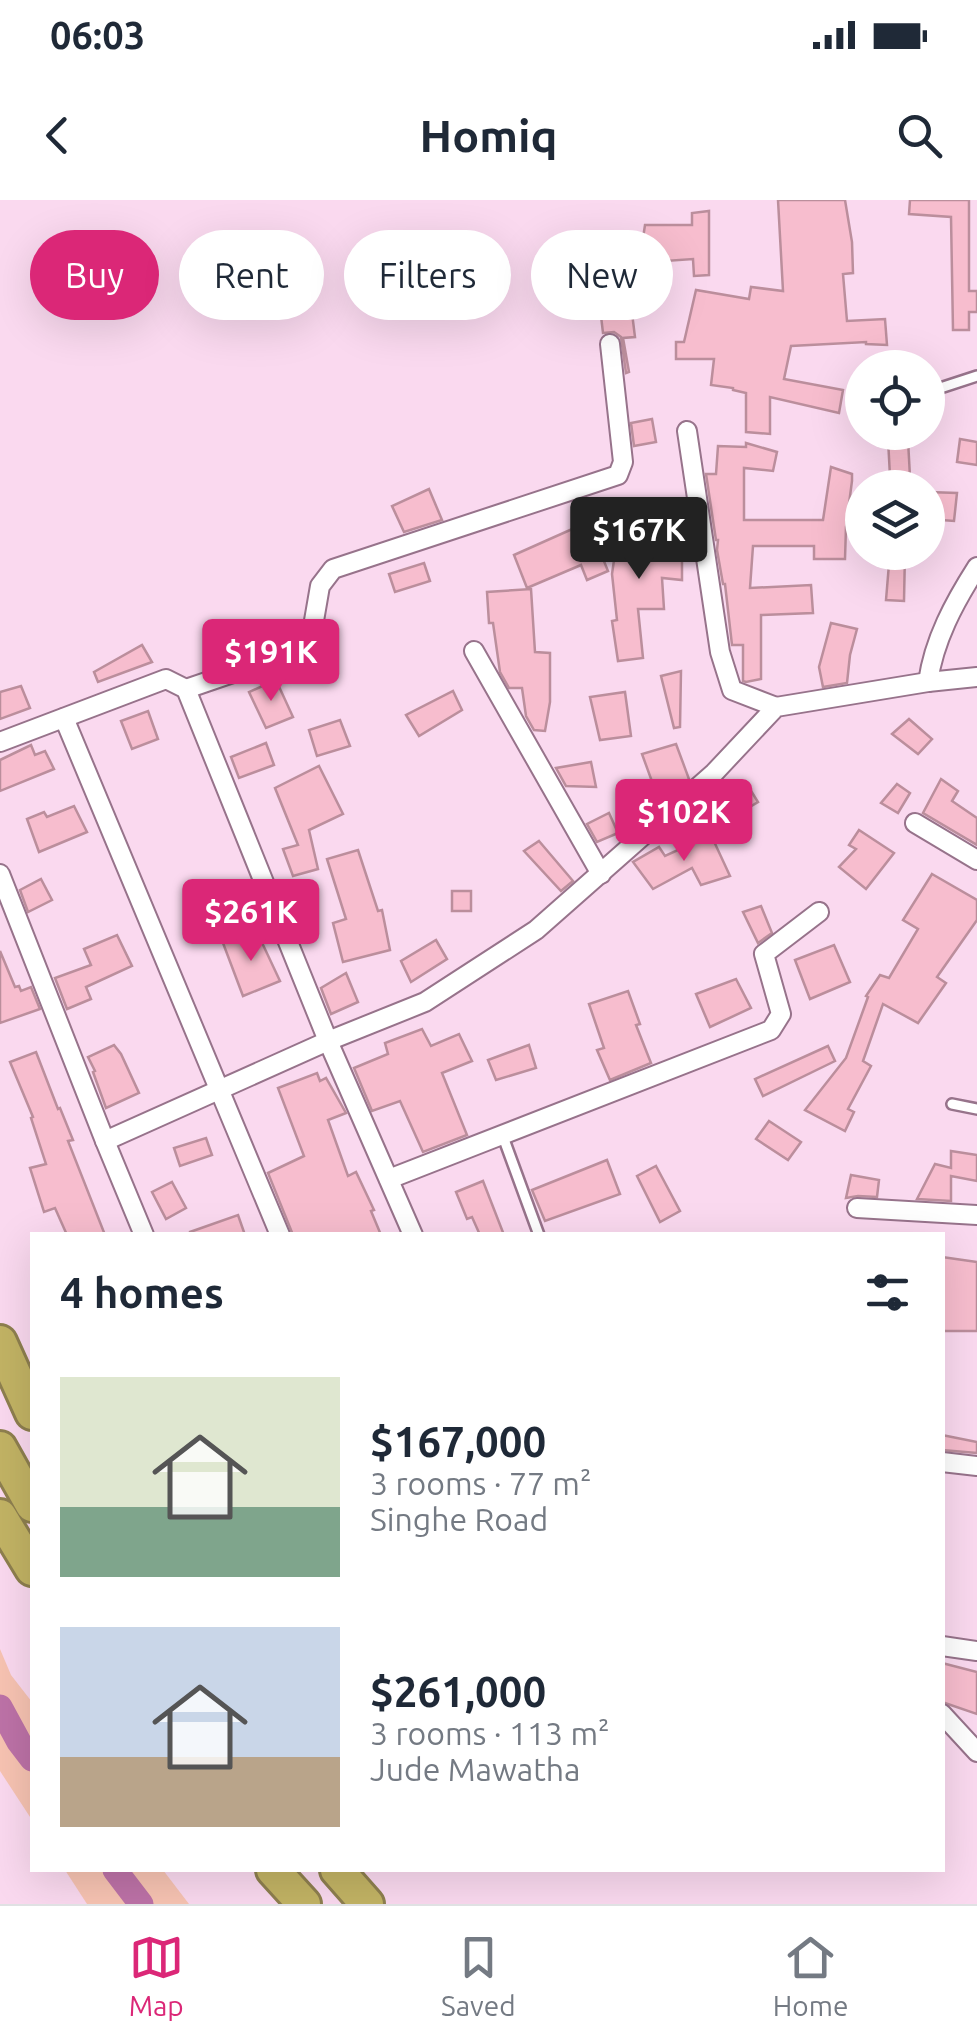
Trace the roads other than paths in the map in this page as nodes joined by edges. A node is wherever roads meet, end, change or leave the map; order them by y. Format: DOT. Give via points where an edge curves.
graph roads {
  1 [pos="610,344"];
  2 [pos="977,376"];
  3 [pos="945,386"];
  4 [pos="687,431"];
  5 [pos="977,568"];
  6 [pos="977,590"];
  7 [pos="958,597"];
  8 [pos="474,651"];
  9 [pos="977,678"];
  10 [pos="928,682"];
  11 [pos="186,690"];
  12 [pos="776,707"];
  13 [pos="64,718"];
  14 [pos="0,742"];
  15 [pos="915,823"];
  16 [pos="977,860"];
  17 [pos="0,874"];
  18 [pos="601,874"];
  19 [pos="819,912"];
  20 [pos="328,1041"];
  21 [pos="218,1091"];
  22 [pos="952,1104"];
  23 [pos="977,1108"];
  24 [pos="502,1134"];
  25 [pos="104,1141"];
  26 [pos="389,1179"];
  27 [pos="857,1208"];
  28 [pos="977,1215"];
  29 [pos="143,1232"];
  30 [pos="279,1232"];
  31 [pos="412,1232"];
  32 [pos="538,1232"];
  33 [pos="0,1342"];
  34 [pos="30,1409"];
  35 [pos="0,1448"];
  36 [pos="945,1462"];
  37 [pos="977,1466"];
  38 [pos="30,1501"];
  39 [pos="0,1516"];
  40 [pos="30,1566"];
  41 [pos="945,1646"];
  42 [pos="977,1651"];
  43 [pos="945,1717"];
  44 [pos="977,1752"];
  45 [pos="275,1872"];
  46 [pos="339,1872"];
  47 [pos="304,1904"];
  48 [pos="367,1904"];
  1 -- 11 [label="street" via="623,462 618,475 333,569 320,586 311,638 300,650"];
  2 -- 3 [label="lane"];
  4 -- 12 [label="street" via="720,652 732,690"];
  5 -- 7 [label="street"];
  6 -- 7 [label="street"];
  7 -- 10 [label="street" via="932,655"];
  8 -- 18 [label="street"];
  9 -- 10 [label="street"];
  10 -- 12 [label="street"];
  11 -- 13 [label="street" via="166,679"];
  11 -- 20 [label="street"];
  12 -- 18 [label="street"];
  13 -- 14 [label="street"];
  13 -- 21 [label="street"];
  15 -- 16 [label="street"];
  17 -- 25 [label="street"];
  18 -- 20 [label="street" via="536,930 425,1002"];
  19 -- 24 [label="street" via="764,954 781,1014 771,1030"];
  20 -- 21 [label="street"];
  20 -- 26 [label="street"];
  21 -- 25 [label="street"];
  21 -- 30 [label="street"];
  22 -- 23 [label="lane"];
  24 -- 26 [label="street"];
  24 -- 32 [label="lane"];
  25 -- 29 [label="street"];
  26 -- 31 [label="street"];
  27 -- 28 [label="street"];
  33 -- 34 [label="highway"];
  35 -- 38 [label="highway"];
  36 -- 37 [label="street"];
  39 -- 40 [label="highway"];
  41 -- 42 [label="street"];
  43 -- 44 [label="street"];
  45 -- 47 [label="highway"];
  46 -- 48 [label="highway"];
}
